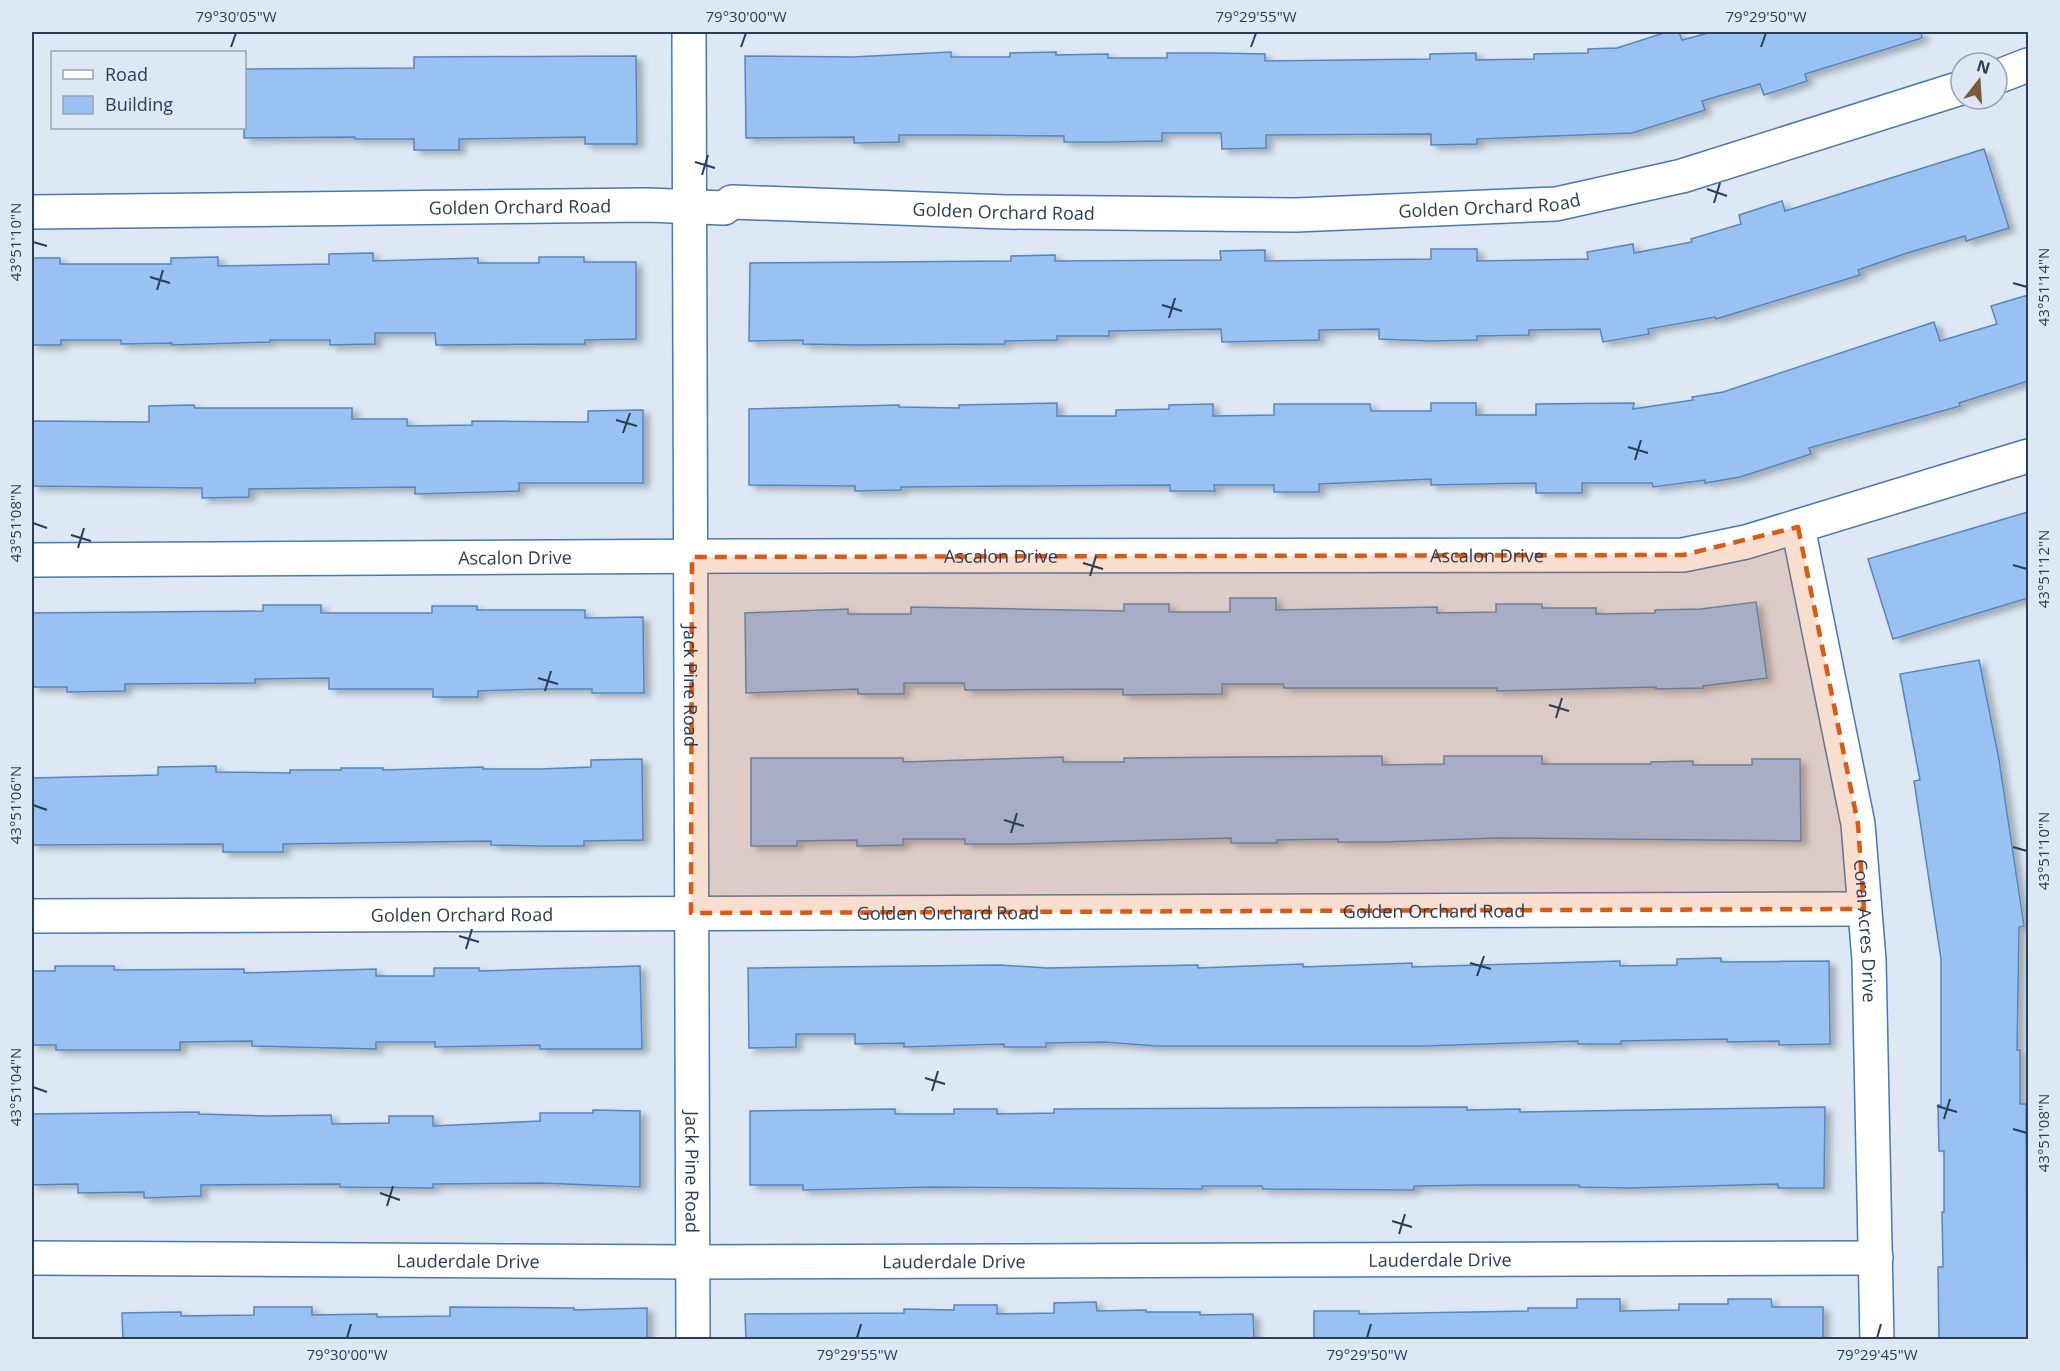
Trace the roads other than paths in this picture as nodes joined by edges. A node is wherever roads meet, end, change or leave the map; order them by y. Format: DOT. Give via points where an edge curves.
graph roads {
  1 [pos="689,32"];
  2 [pos="2028,65"];
  3 [pos="2009,72"];
  4 [pos="1949,92"];
  5 [pos="689,209"];
  6 [pos="32,212"];
  7 [pos="2028,456"];
  8 [pos="1798,527"];
  9 [pos="692,557"];
  10 [pos="32,560"];
  11 [pos="1864,909"];
  12 [pos="691,913"];
  13 [pos="32,916"];
  14 [pos="32,1257"];
  15 [pos="1876,1258"];
  16 [pos="692,1262"];
  17 [pos="693,1340"];
  18 [pos="1877,1340"];
  1 -- 5 [label="street, Jack Pine Road"];
  2 -- 3 [label="street"];
  4 -- 5 [label="street, Golden Orchard Road" via="1682,176 1556,204 1296,215 1006,212 732,202 724,208"];
  5 -- 6 [label="street, Golden Orchard Road" via="647,205"];
  5 -- 9 [label="street, Jack Pine Road"];
  7 -- 8 [label="street, Ascalon Drive"];
  8 -- 9 [label="street, Ascalon Drive" via="1683,555"];
  8 -- 11 [label="street, Coral Acres Drive" via="1858,824"];
  9 -- 10 [label="street, Ascalon Drive"];
  9 -- 12 [label="street, Jack Pine Road"];
  11 -- 12 [label="street, Golden Orchard Road"];
  11 -- 15 [label="street, Coral Acres Drive" via="1869,960"];
  12 -- 13 [label="street, Golden Orchard Road"];
  12 -- 16 [label="street, Jack Pine Road"];
  14 -- 16 [label="street, Lauderdale Drive"];
  15 -- 16 [label="street, Lauderdale Drive"];
  15 -- 18 [label="street, Coral Acres Drive"];
  16 -- 17 [label="street, Jack Pine Road"];
}
